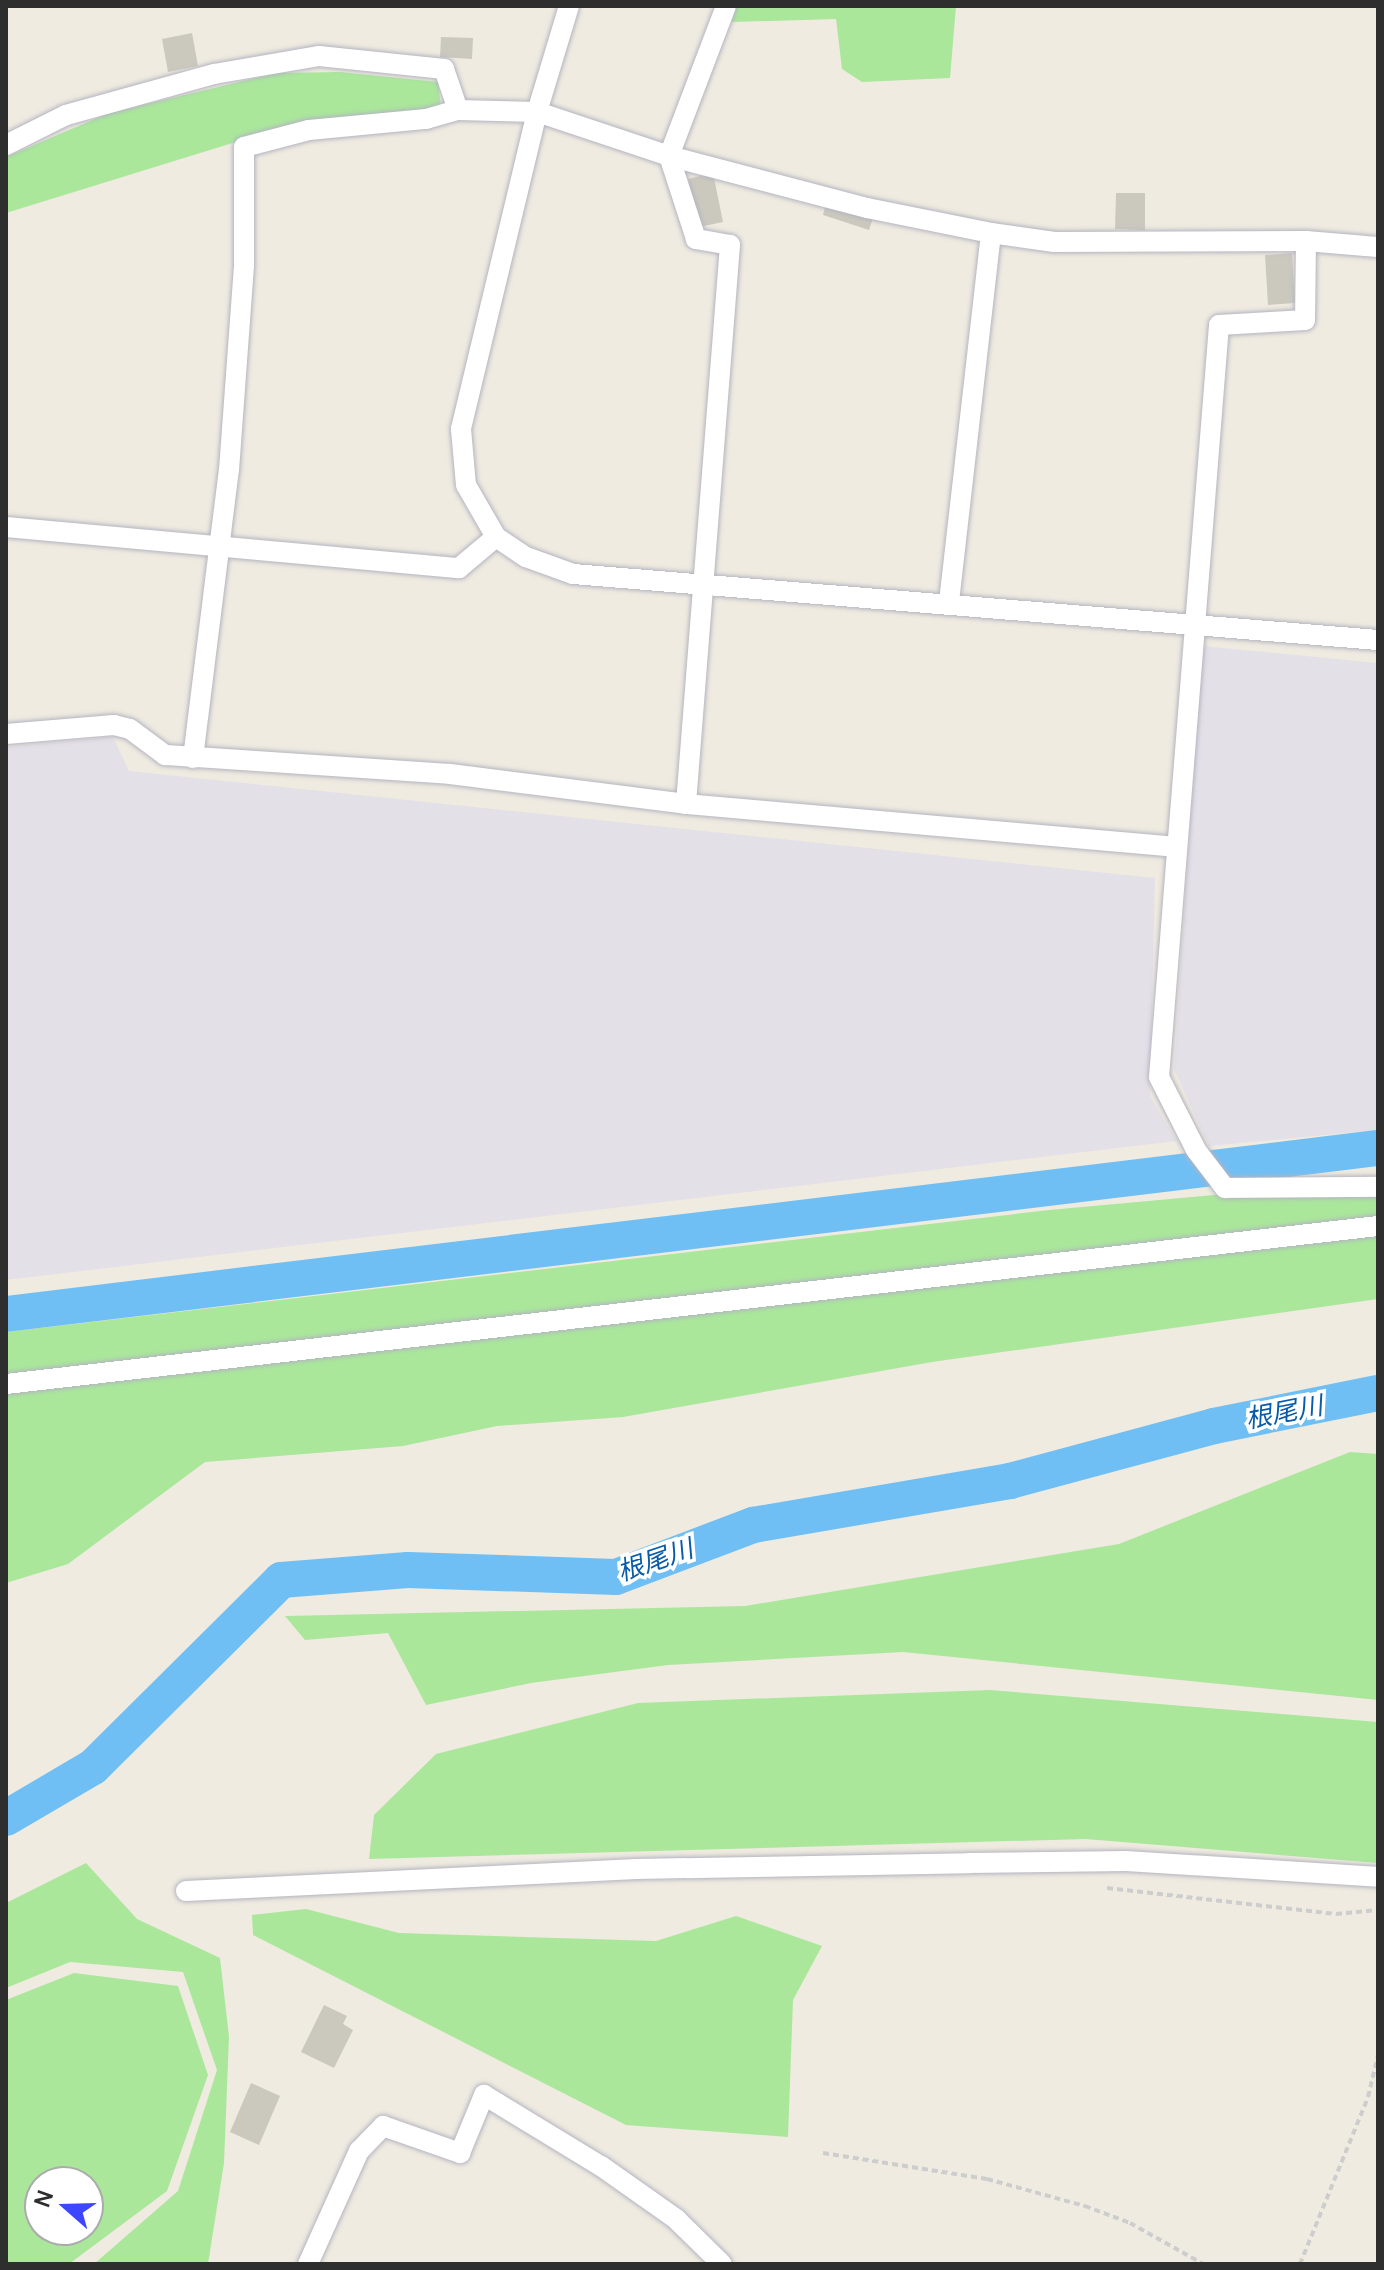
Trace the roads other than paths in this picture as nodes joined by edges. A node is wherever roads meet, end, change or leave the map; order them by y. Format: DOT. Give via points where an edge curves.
graph roads {
  1 [pos="569,6"];
  2 [pos="726,6"];
  3 [pos="458,110"];
  4 [pos="537,112"];
  5 [pos="6,145"];
  6 [pos="669,156"];
  7 [pos="991,233"];
  8 [pos="1306,241"];
  9 [pos="1378,247"];
  10 [pos="6,527"];
  11 [pos="496,537"];
  12 [pos="217,545"];
  13 [pos="702,585"];
  14 [pos="949,602"];
  15 [pos="1193,627"];
  16 [pos="1378,640"];
  17 [pos="6,734"];
  18 [pos="193,758"];
  19 [pos="686,804"];
  20 [pos="1176,847"];
  21 [pos="1378,1187"];
  22 [pos="1378,1226"];
  23 [pos="6,1384"];
  24 [pos="1378,1877"];
  25 [pos="186,1891"];
  26 [pos="308,2264"];
  27 [pos="722,2264"];
  1 -- 4 [label="street"];
  2 -- 6 [label="street"];
  3 -- 4 [label="street"];
  3 -- 5 [label="street" via="444,69 319,56 214,74 80,111"];
  3 -- 12 [label="street" via="426,119 309,130 244,147 244,265 229,470"];
  4 -- 6 [label="street"];
  4 -- 11 [label="street" via="461,429 466,485"];
  6 -- 7 [label="street" via="867,208"];
  6 -- 13 [label="street" via="696,239 730,245"];
  7 -- 8 [label="street" via="1054,242"];
  7 -- 14 [label="street"];
  8 -- 9 [label="street"];
  8 -- 15 [label="street" via="1305,320 1219,325"];
  10 -- 12 [label="street"];
  11 -- 12 [label="street" via="459,568"];
  11 -- 13 [label="street" via="526,557 573,574"];
  12 -- 18 [label="street"];
  13 -- 14 [label="street"];
  13 -- 19 [label="street"];
  14 -- 15 [label="street"];
  15 -- 16 [label="street"];
  15 -- 20 [label="street"];
  17 -- 18 [label="street" via="114,725 130,729 165,755"];
  18 -- 19 [label="street" via="450,774"];
  19 -- 20 [label="street"];
  20 -- 21 [label="street" via="1159,1077 1196,1150 1225,1188"];
  22 -- 23 [label="street"];
  24 -- 25 [label="street" via="1126,1861 636,1869"];
  26 -- 27 [label="street" via="359,2151 383,2126 460,2153 484,2095 676,2219"];
}
